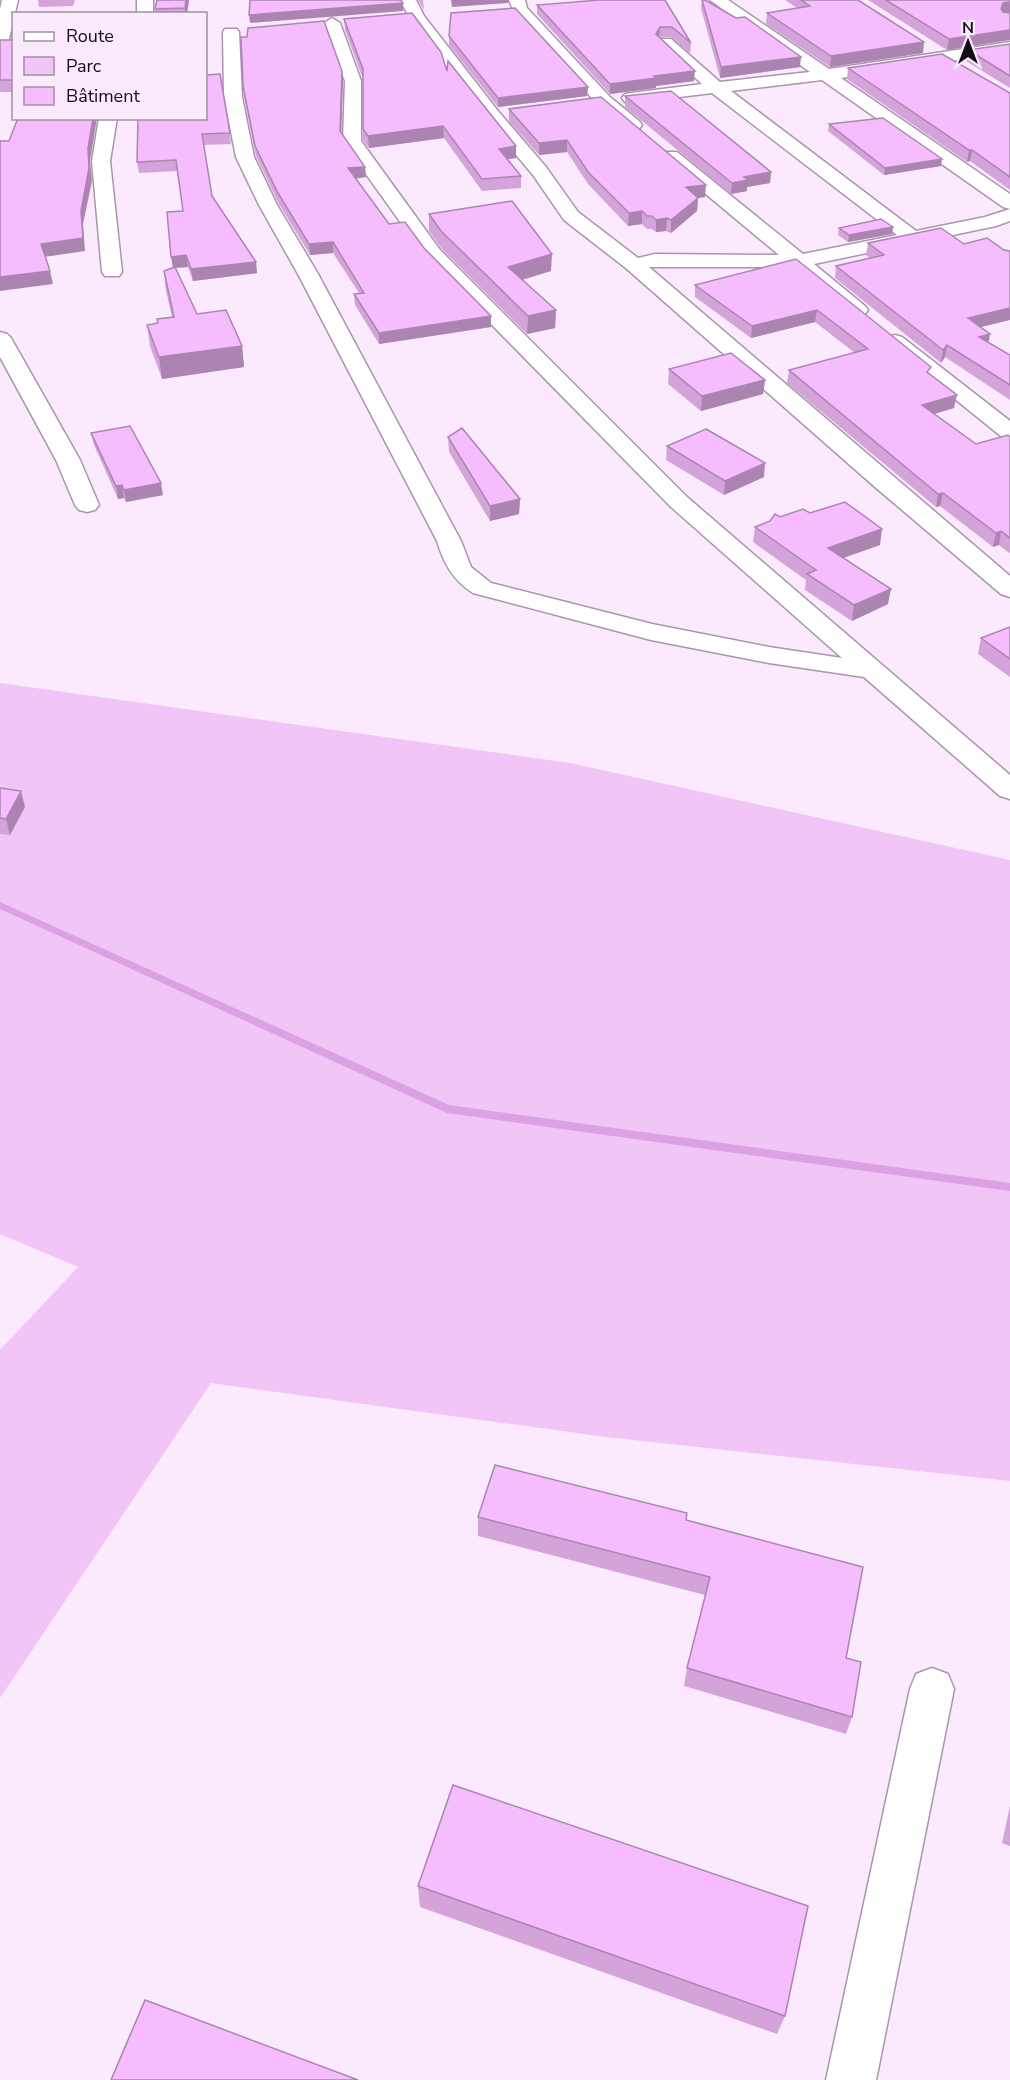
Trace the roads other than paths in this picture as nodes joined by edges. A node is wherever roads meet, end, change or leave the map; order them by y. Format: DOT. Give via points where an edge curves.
graph roads {
  1 [pos="10,0"];
  2 [pos="718,0"];
  3 [pos="515,6"];
  4 [pos="543,7"];
  5 [pos="412,8"];
  6 [pos="440,15"];
  7 [pos="396,18"];
  8 [pos="336,23"];
  9 [pos="229,32"];
  10 [pos="665,42"];
  11 [pos="0,43"];
  12 [pos="928,46"];
  13 [pos="1010,47"];
  14 [pos="947,57"];
  15 [pos="965,69"];
  16 [pos="825,75"];
  17 [pos="716,88"];
  18 [pos="604,101"];
  19 [pos="582,104"];
  20 [pos="514,112"];
  21 [pos="492,115"];
  22 [pos="108,120"];
  23 [pos="1010,203"];
  24 [pos="1010,215"];
  25 [pos="966,227"];
  26 [pos="913,238"];
  27 [pos="992,244"];
  28 [pos="799,261"];
  29 [pos="634,265"];
  30 [pos="112,272"];
  31 [pos="0,338"];
  32 [pos="1010,432"];
  33 [pos="87,505"];
  34 [pos="1010,589"];
  35 [pos="875,671"];
  36 [pos="1010,790"];
  37 [pos="932,1689"];
  38 [pos="852,2080"];
  1 -- 11 [label="street"];
  2 -- 16 [label="street"];
  3 -- 4 [label="street"];
  3 -- 18 [label="street"];
  5 -- 6 [label="street"];
  5 -- 7 [label="street"];
  5 -- 21 [label="street"];
  8 -- 35 [label="street" via="353,81 352,142 433,254 680,501"];
  9 -- 35 [label="street" via="233,98 245,157 466,579 482,588 651,632"];
  10 -- 17 [label="street"];
  12 -- 14 [label="street"];
  13 -- 14 [label="street"];
  14 -- 15 [label="street"];
  14 -- 16 [label="street"];
  16 -- 17 [label="street"];
  16 -- 23 [label="street"];
  17 -- 18 [label="street"];
  17 -- 26 [label="street"];
  18 -- 19 [label="street"];
  18 -- 28 [label="street"];
  20 -- 21 [label="street"];
  21 -- 29 [label="street" via="540,171 571,216"];
  22 -- 30 [label="street" via="101,161"];
  24 -- 25 [label="street"];
  25 -- 26 [label="street"];
  25 -- 27 [label="street"];
  26 -- 28 [label="street"];
  28 -- 29 [label="street" via="655,260"];
  28 -- 32 [label="street"];
  29 -- 34 [label="street"];
  31 -- 33 [label="street" via="68,460"];
  35 -- 36 [label="street"];
  37 -- 38 [label="street"];
}
